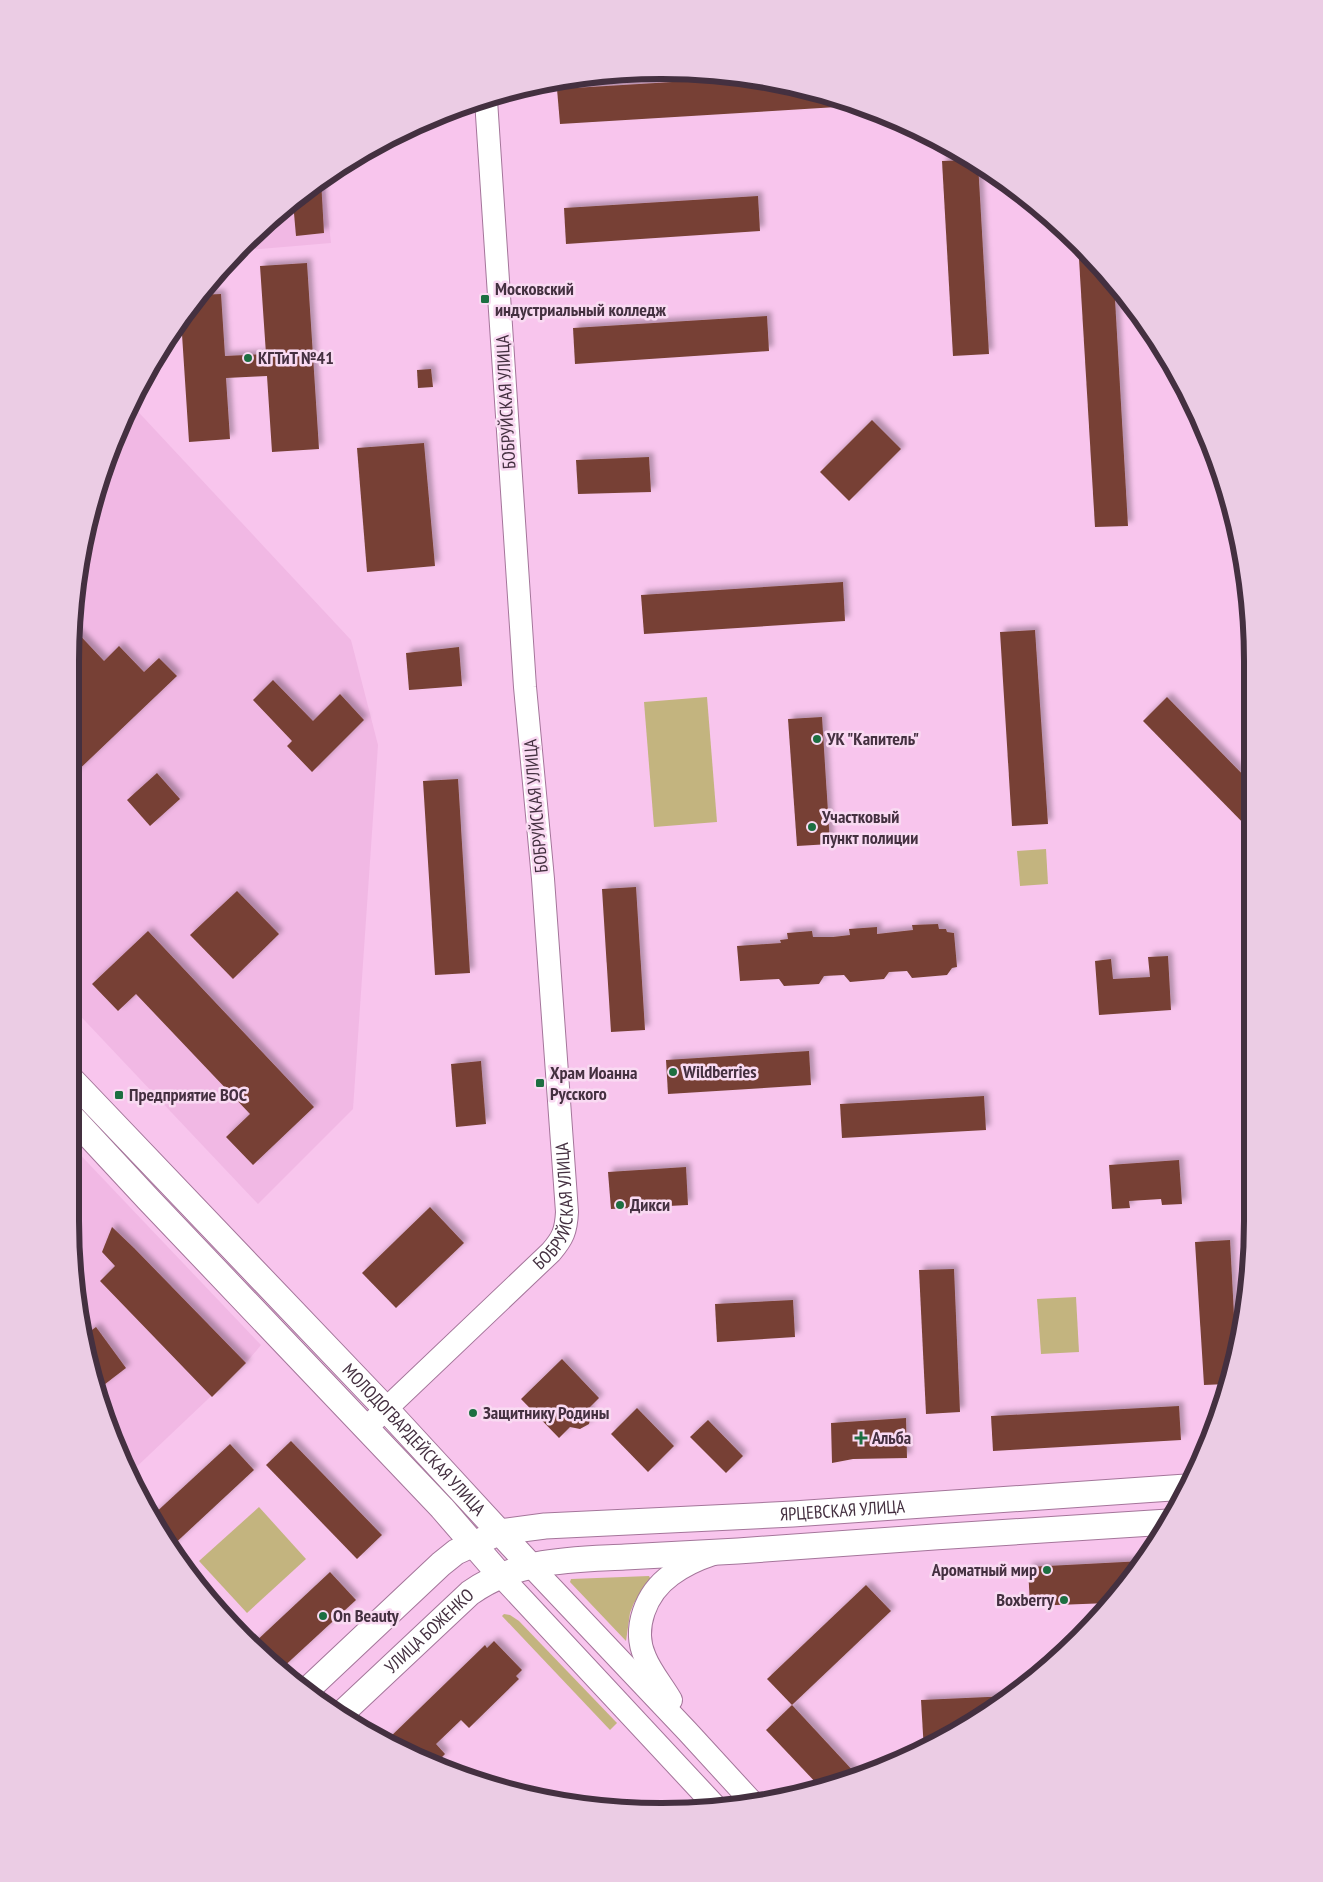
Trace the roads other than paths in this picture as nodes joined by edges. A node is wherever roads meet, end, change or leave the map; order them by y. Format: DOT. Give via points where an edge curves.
graph roads {
  1 [pos="486,106"];
  2 [pos="79,1087"];
  3 [pos="79,1125"];
  4 [pos="386,1409"];
  5 [pos="366,1428"];
  6 [pos="1178,1489"];
  7 [pos="1159,1523"];
  8 [pos="500,1532"];
  9 [pos="473,1544"];
  10 [pos="717,1552"];
  11 [pos="530,1565"];
  12 [pos="500,1575"];
  13 [pos="311,1686"];
  14 [pos="346,1710"];
  15 [pos="688,1732"];
  16 [pos="747,1797"];
  17 [pos="710,1801"];
  1 -- 4 [label="street, БОБРУЙСКАЯ УЛИЦА" via="525,687 544,889 566,1228 551,1252"];
  2 -- 4 [label="main road, МОЛОДОГВАРДЕЙСКАЯ УЛИЦА"];
  3 -- 5 [label="main road, МОЛОДОГВАРДЕЙСКАЯ УЛИЦА"];
  4 -- 5 [label="street, БОБРУЙСКАЯ УЛИЦА"];
  4 -- 8 [label="main road, МОЛОДОГВАРДЕЙСКАЯ УЛИЦА"];
  5 -- 9 [label="main road, МОЛОДОГВАРДЕЙСКАЯ УЛИЦА"];
  6 -- 8 [label="main road, ЯРЦЕВСКАЯ УЛИЦА" via="793,1514 566,1524"];
  7 -- 10 [label="main road, ЯРЦЕВСКАЯ УЛИЦА"];
  8 -- 9 [label="main road"];
  8 -- 11 [label="main road, МОЛОДОГВАРДЕЙСКАЯ УЛИЦА"];
  9 -- 12 [label="main road, МОЛОДОГВАРДЕЙСКАЯ УЛИЦА"];
  9 -- 13 [label="main road" via="441,1564"];
  10 -- 11 [label="main road, ЯРЦЕВСКАЯ УЛИЦА"];
  10 -- 15 [label="street" via="670,1576 651,1596 640,1624 645,1658"];
  11 -- 12 [label="main road, УЛИЦА БОЖЕНКО"];
  11 -- 15 [label="street, МОЛОДОГВАРДЕЙСКАЯ УЛИЦА"];
  12 -- 14 [label="main road, УЛИЦА БОЖЕНКО" via="470,1593"];
  12 -- 17 [label="street, МОЛОДОГВАРДЕЙСКАЯ УЛИЦА"];
  15 -- 16 [label="street, МОЛОДОГВАРДЕЙСКАЯ УЛИЦА"];
}
